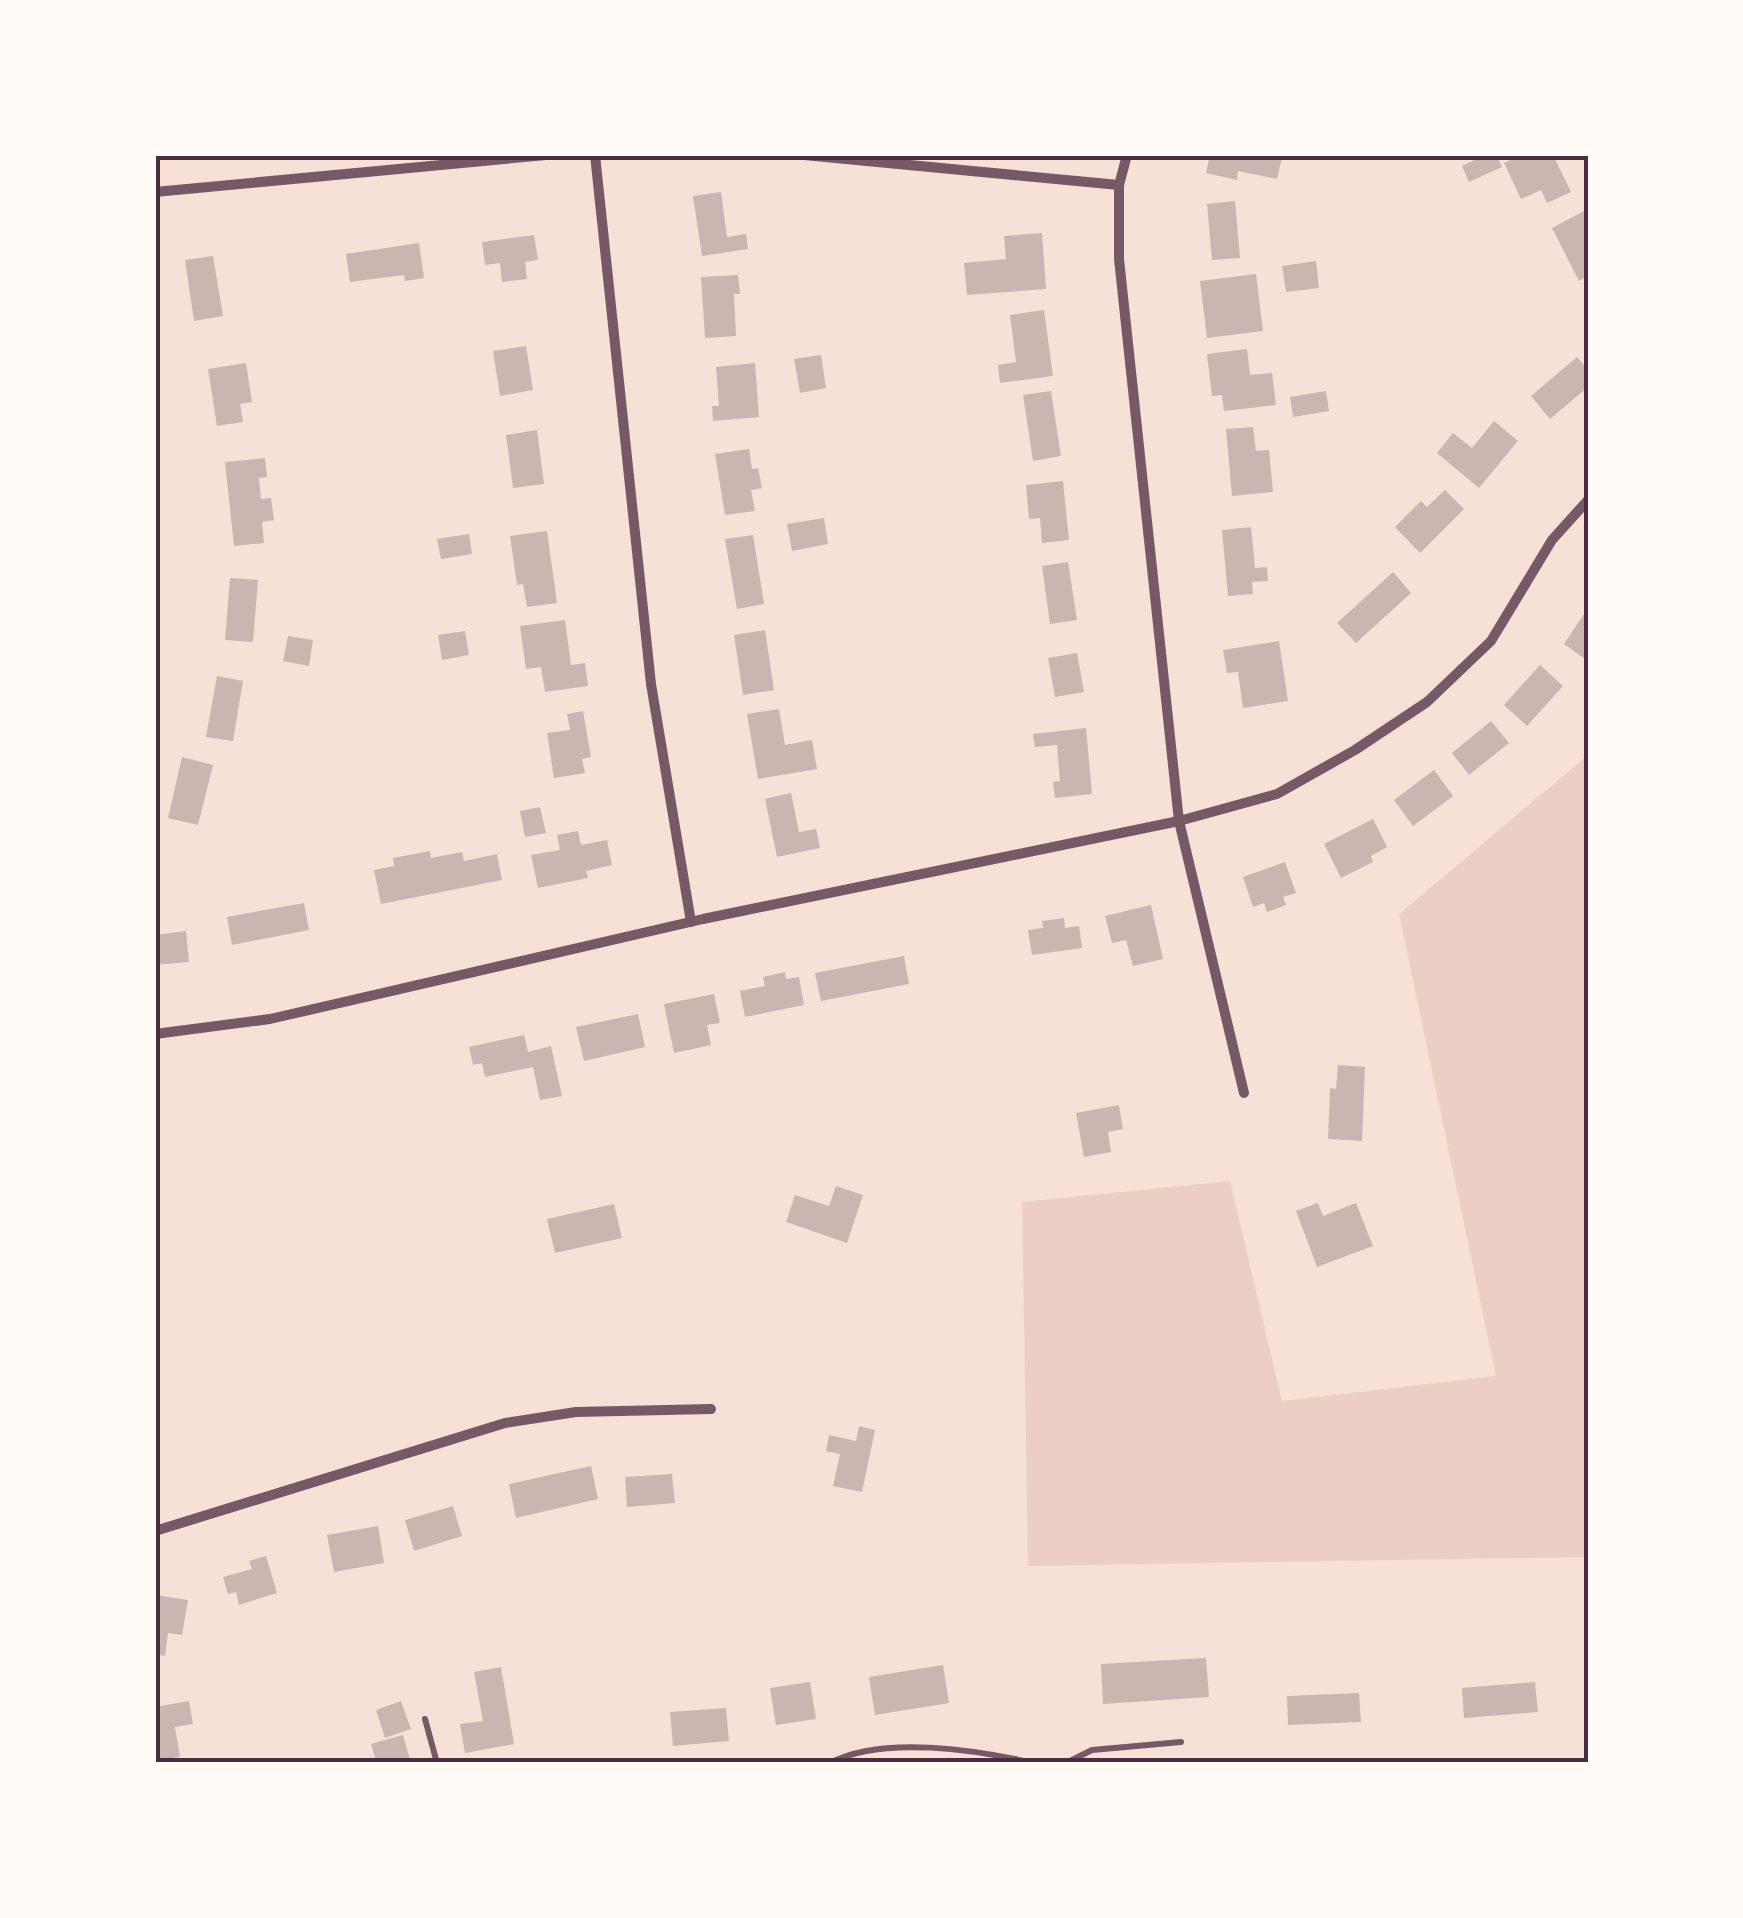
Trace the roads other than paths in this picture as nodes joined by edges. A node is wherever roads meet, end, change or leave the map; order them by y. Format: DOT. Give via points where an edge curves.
graph roads {
  1 [pos="546,155"];
  2 [pos="595,155"];
  3 [pos="804,155"];
  4 [pos="1128,155"];
  5 [pos="1119,184"];
  6 [pos="155,192"];
  7 [pos="1588,500"];
  8 [pos="1178,821"];
  9 [pos="690,922"];
  10 [pos="155,1034"];
  11 [pos="1244,1092"];
  12 [pos="711,1408"];
  13 [pos="155,1531"];
  14 [pos="425,1719"];
  15 [pos="1182,1742"];
  16 [pos="437,1763"];
  17 [pos="830,1763"];
  18 [pos="1033,1763"];
  19 [pos="1066,1763"];
  1 -- 6 [label="street"];
  2 -- 9 [label="street" via="651,684"];
  3 -- 5 [label="street"];
  4 -- 5 [label="street"];
  5 -- 8 [label="street" via="1119,259"];
  7 -- 8 [label="street" via="1552,540 1491,641 1427,702 1277,794"];
  8 -- 9 [label="street"];
  8 -- 11 [label="street"];
  9 -- 10 [label="street" via="270,1019"];
  12 -- 13 [label="street" via="576,1412 504,1423"];
  14 -- 16 [label="lane"];
  15 -- 19 [label="lane" via="1092,1750"];
  17 -- 18 [label="lane" via="864,1751 914,1747"];
}
